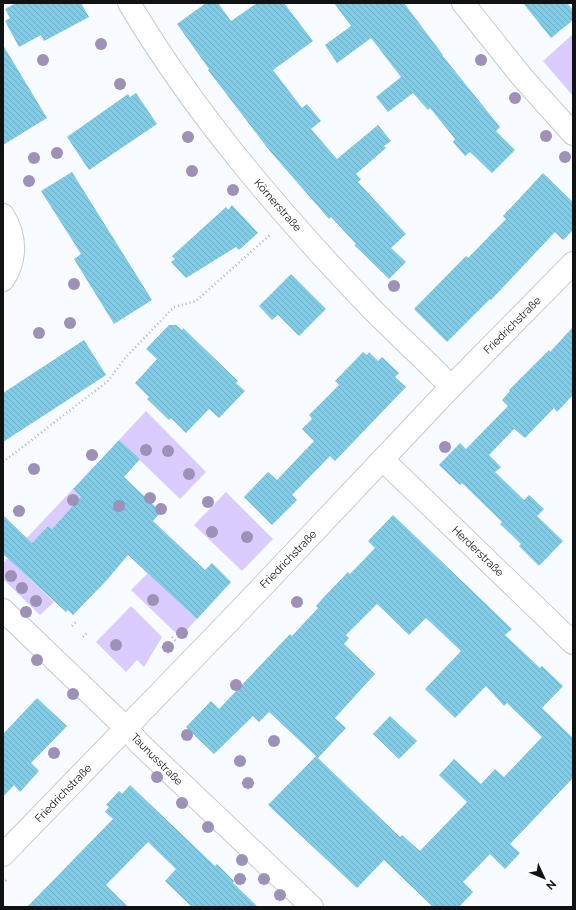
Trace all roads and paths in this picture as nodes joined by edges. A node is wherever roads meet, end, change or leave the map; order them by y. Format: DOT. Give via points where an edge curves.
graph roads {
  1 [pos="129,3"];
  2 [pos="463,3"];
  3 [pos="573,134"];
  4 [pos="3,215"];
  5 [pos="274,231"];
  6 [pos="573,263"];
  7 [pos="3,280"];
  8 [pos="451,387"];
  9 [pos="383,460"];
  10 [pos="3,462"];
  11 [pos="3,610"];
  12 [pos="76,622"];
  13 [pos="72,626"];
  14 [pos="87,633"];
  15 [pos="83,637"];
  16 [pos="573,643"];
  17 [pos="126,728"];
  18 [pos="3,855"];
  19 [pos="312,907"];
  1 -- 8 [label="street, Körnerstraße" via="186,89 244,166 326,261"];
  2 -- 3 [label="street" via="522,77"];
  4 -- 7 [label="street" via="14,242 10,265"];
  5 -- 10 [label="path" via="196,301 174,307 108,381"];
  6 -- 8 [label="street, Friedrichstraße"];
  8 -- 9 [label="street, Friedrichstraße"];
  9 -- 16 [label="street, Herderstraße"];
  9 -- 17 [label="street, Friedrichstraße"];
  11 -- 17 [label="street, Taunusstraße"];
  12 -- 13 [label="path"];
  14 -- 15 [label="path"];
  17 -- 18 [label="street, Friedrichstraße"];
  17 -- 19 [label="street, Taunusstraße"];
}
